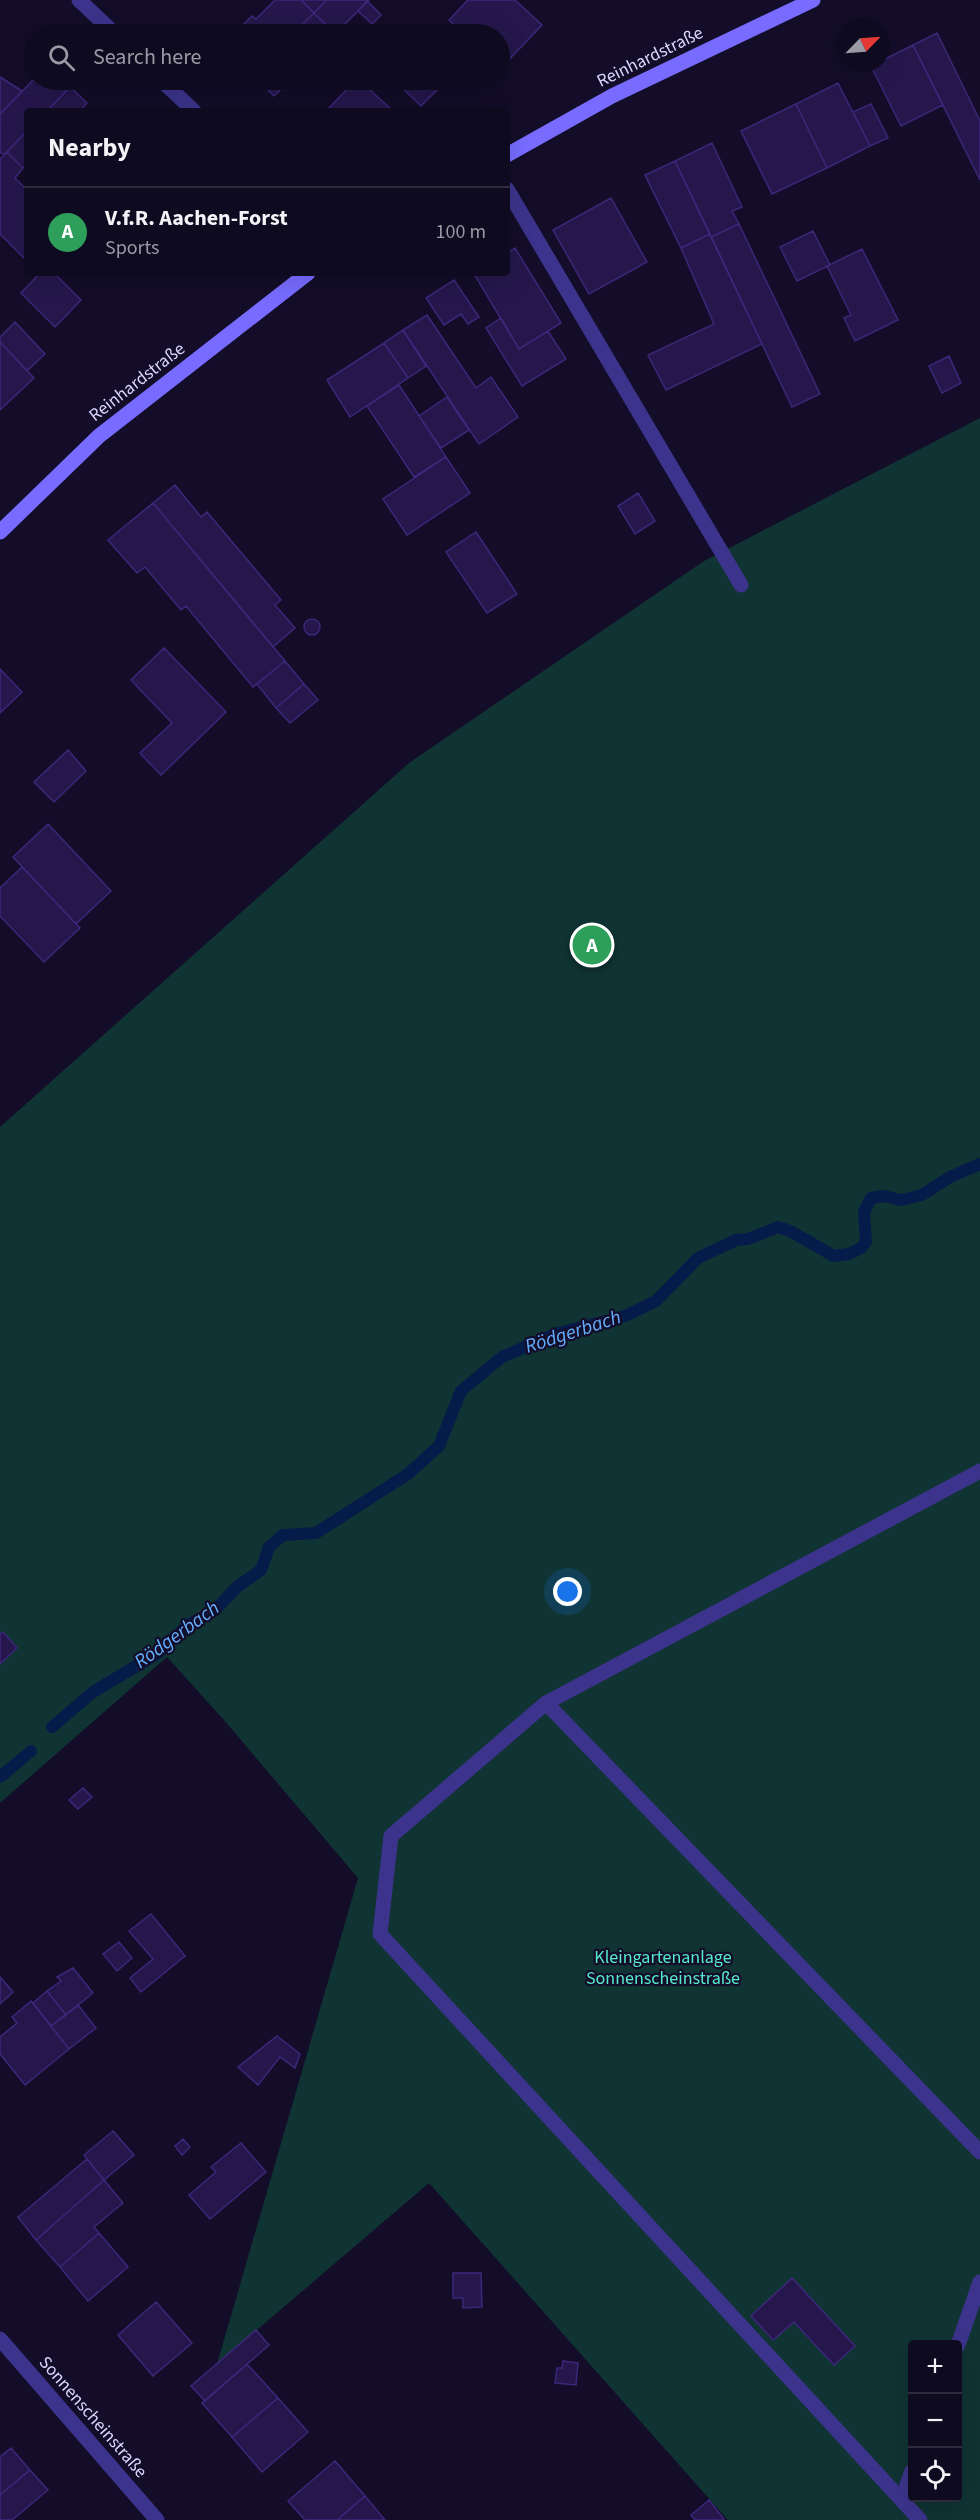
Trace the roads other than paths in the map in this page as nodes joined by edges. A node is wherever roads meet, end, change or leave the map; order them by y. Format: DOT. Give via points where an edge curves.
graph roads {
  1 [pos="79,0"];
  2 [pos="813,0"];
  3 [pos="104,24"];
  4 [pos="172,90"];
  5 [pos="191,108"];
  6 [pos="510,153"];
  7 [pos="510,194"];
  8 [pos="304,276"];
  9 [pos="0,532"];
  10 [pos="741,585"];
  11 [pos="980,1471"];
  12 [pos="546,1703"];
  13 [pos="980,2152"];
  14 [pos="980,2282"];
  15 [pos="0,2339"];
  16 [pos="959,2340"];
  17 [pos="908,2482"];
  18 [pos="902,2499"];
  19 [pos="157,2520"];
  20 [pos="920,2520"];
  1 -- 3 [label="street"];
  2 -- 6 [label="street, Reinhardstraße" via="612,96"];
  4 -- 5 [label="street"];
  7 -- 10 [label="street"];
  8 -- 9 [label="street, Reinhardstraße" via="99,436"];
  11 -- 12 [label="street"];
  12 -- 13 [label="street"];
  12 -- 18 [label="street" via="392,1836 380,1934"];
  14 -- 16 [label="street"];
  15 -- 19 [label="street, Sonnenscheinstraße"];
  17 -- 18 [label="street"];
  18 -- 20 [label="street"];
}
